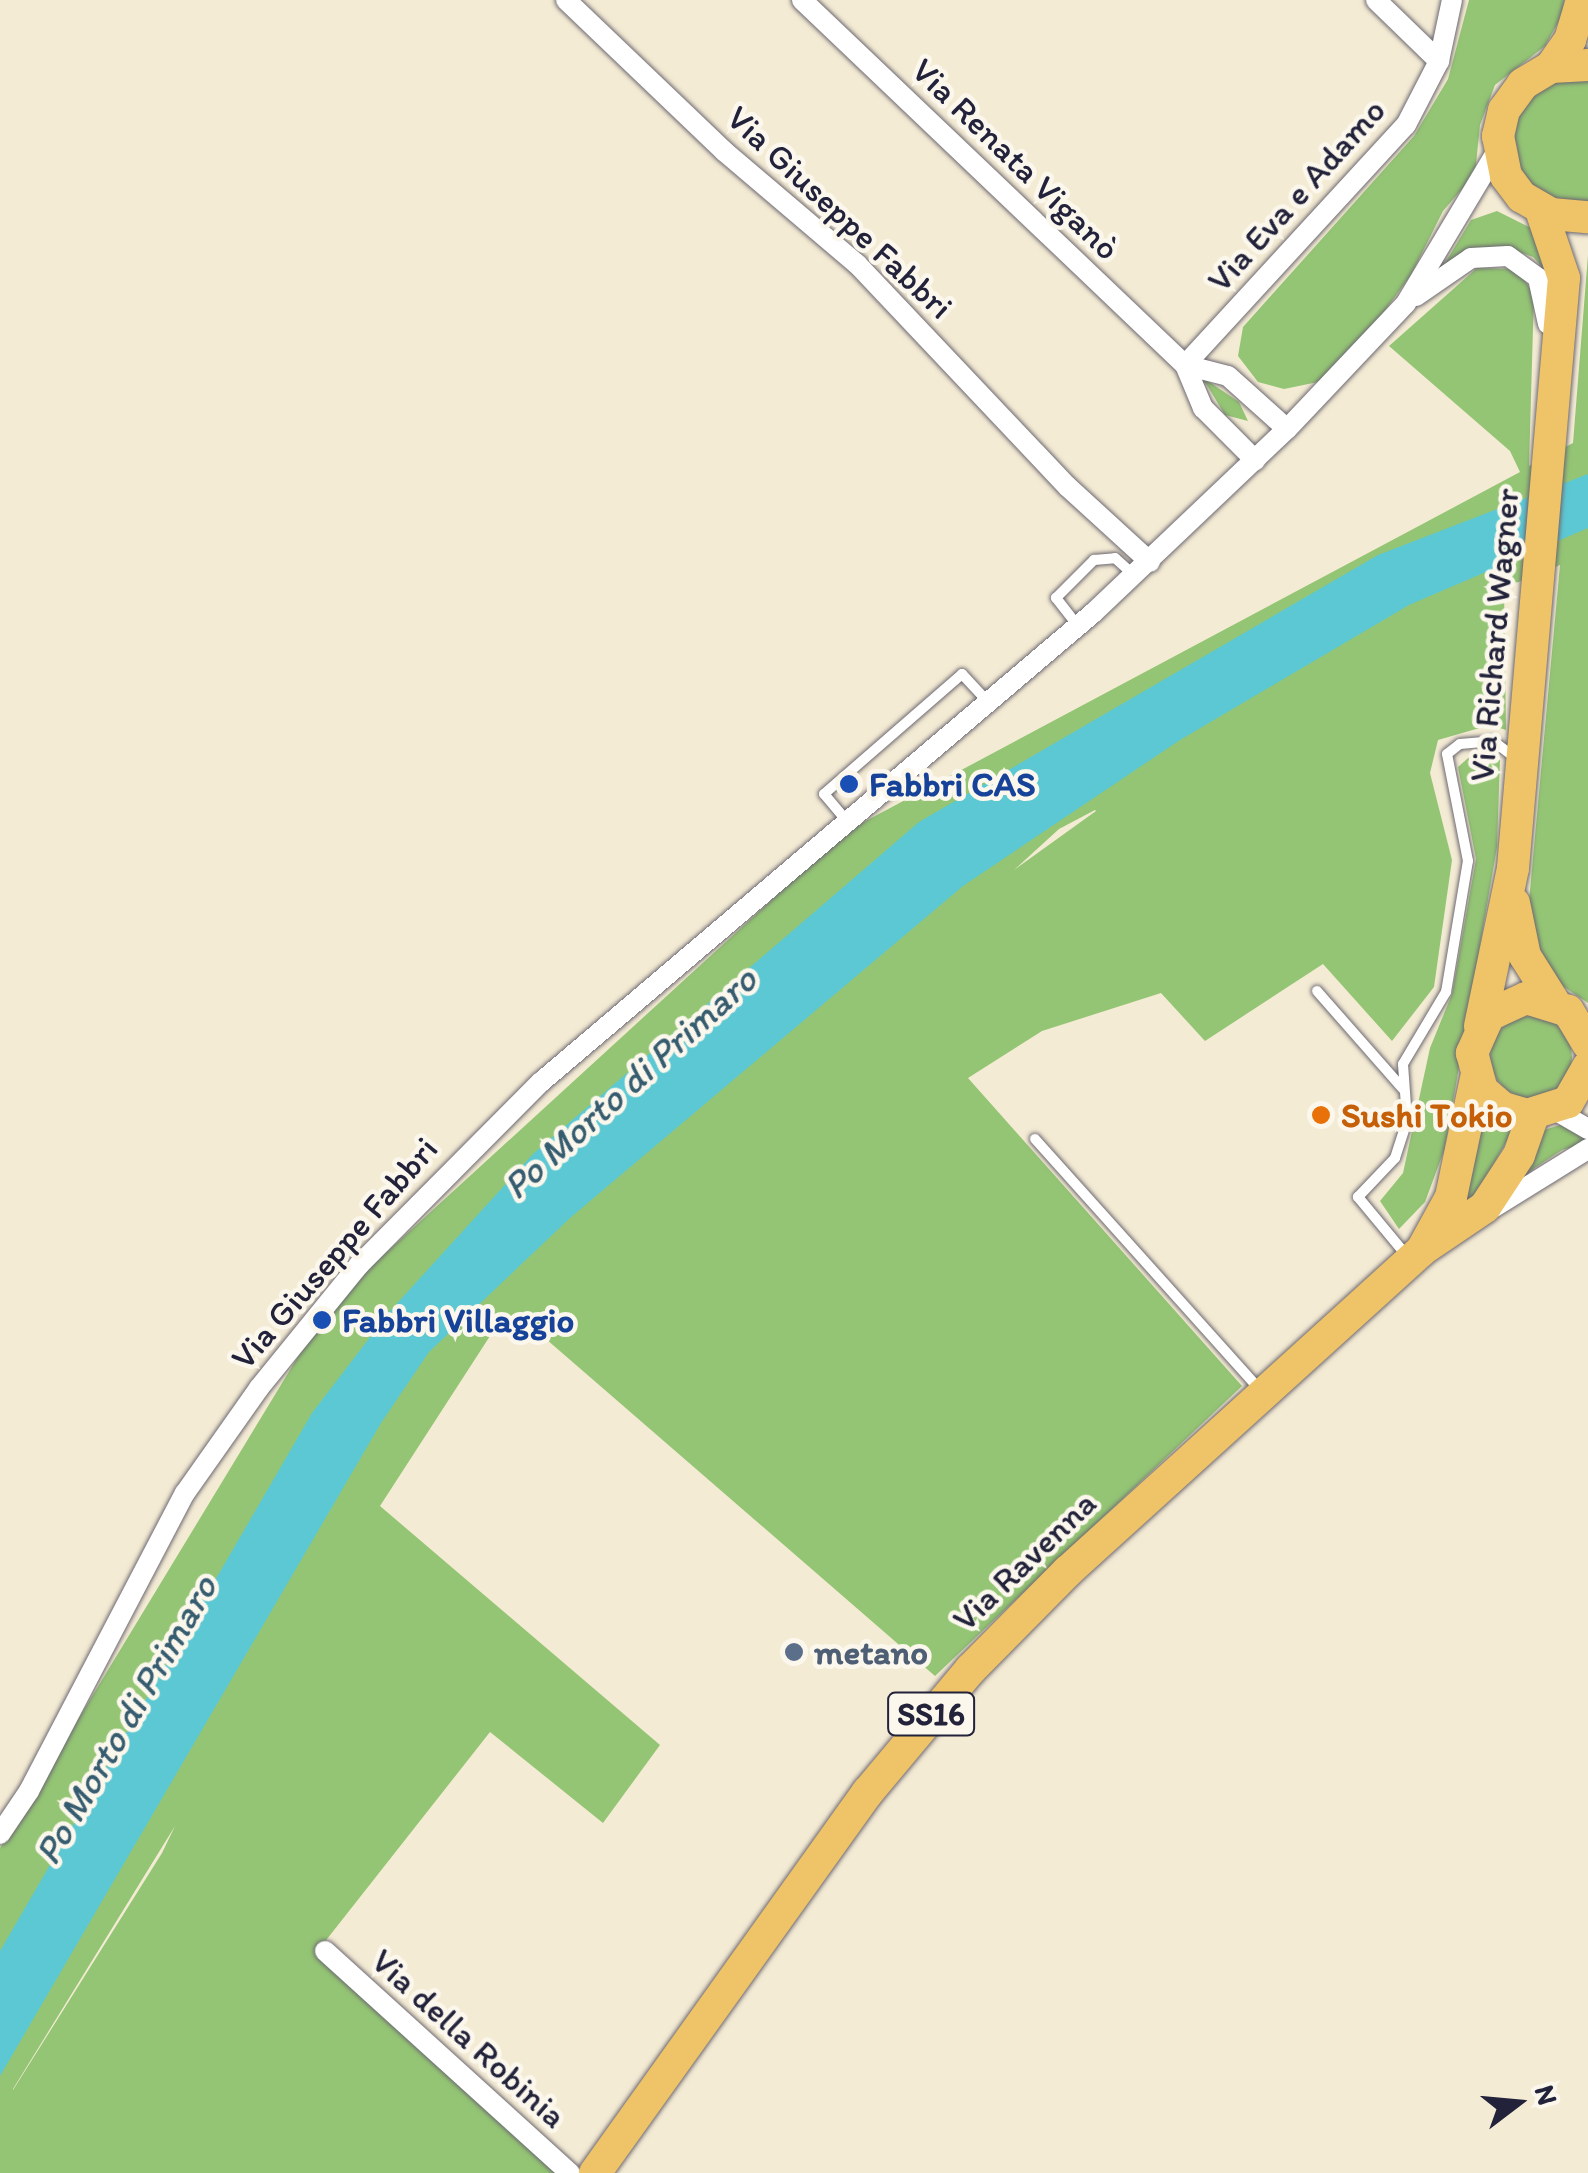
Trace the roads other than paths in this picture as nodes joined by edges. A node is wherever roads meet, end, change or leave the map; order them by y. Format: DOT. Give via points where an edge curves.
graph roads {
  1 [pos="566,0"];
  2 [pos="802,0"];
  3 [pos="1376,0"];
  4 [pos="1452,0"];
  5 [pos="1584,0"];
  6 [pos="1588,8"];
  7 [pos="1438,61"];
  8 [pos="1588,64"];
  9 [pos="1550,67"];
  10 [pos="1498,150"];
  11 [pos="1531,203"];
  12 [pos="1467,204"];
  13 [pos="1588,216"];
  14 [pos="1588,229"];
  15 [pos="1564,278"];
  16 [pos="1406,303"];
  17 [pos="1186,364"];
  18 [pos="1554,408"];
  19 [pos="1287,429"];
  20 [pos="1255,460"];
  21 [pos="1142,569"];
  22 [pos="1078,626"];
  23 [pos="986,701"];
  24 [pos="1523,769"];
  25 [pos="846,820"];
  26 [pos="1513,868"];
  27 [pos="1317,992"];
  28 [pos="1554,1002"];
  29 [pos="1480,1026"];
  30 [pos="1588,1044"];
  31 [pos="1476,1078"];
  32 [pos="1586,1080"];
  33 [pos="1404,1090"];
  34 [pos="1544,1112"];
  35 [pos="1588,1129"];
  36 [pos="1035,1138"];
  37 [pos="1588,1150"];
  38 [pos="1456,1230"];
  39 [pos="1416,1255"];
  40 [pos="1264,1396"];
  41 [pos="0,1834"];
  42 [pos="325,1951"];
  43 [pos="570,2173"];
  44 [pos="595,2173"];
  1 -- 21 [label="street, Via Giuseppe Fabbri" via="724,151 857,264"];
  2 -- 17 [label="street, Via Renata Viganò"];
  3 -- 7 [label="street"];
  4 -- 7 [label="street, Via Eva e Adamo"];
  5 -- 6 [label="main road"];
  5 -- 9 [label="main road" via="1570,40"];
  7 -- 17 [label="street, Via Eva e Adamo" via="1386,151"];
  8 -- 9 [label="main road"];
  9 -- 10 [label="main road" via="1509,100"];
  10 -- 11 [label="main road, Via Richard Wagner"];
  10 -- 12 [label="street, Via Giuseppe Fabbri"];
  11 -- 12 [label="street"];
  11 -- 13 [label="main road"];
  11 -- 15 [label="main road, Via Richard Wagner"];
  12 -- 16 [label="street, Via Giuseppe Fabbri"];
  14 -- 15 [label="main road, Via Richard Wagner"];
  15 -- 18 [label="main road, Via Richard Wagner"];
  16 -- 18 [label="street, Via Richard Wagner" via="1471,258 1498,254 1526,264 1545,298"];
  16 -- 19 [label="street, Via Giuseppe Fabbri"];
  17 -- 19 [label="street, Via Renata Viganò" via="1228,376"];
  17 -- 20 [label="street, Via Renata Viganò" via="1204,408"];
  18 -- 24 [label="main road, Via Richard Wagner"];
  19 -- 20 [label="street, Via Giuseppe Fabbri"];
  20 -- 21 [label="street, Via Giuseppe Fabbri"];
  21 -- 22 [label="street, Via Giuseppe Fabbri"];
  21 -- 22 [label="lane" via="1116,558 1094,560 1056,598"];
  22 -- 23 [label="street, Via Giuseppe Fabbri"];
  23 -- 25 [label="street, Via Giuseppe Fabbri"];
  23 -- 25 [label="lane" via="962,674 824,794"];
  24 -- 26 [label="main road, Via Richard Wagner"];
  24 -- 33 [label="lane" via="1494,741 1460,744 1447,754 1468,860 1446,992 1403,1064"];
  25 -- 41 [label="street, Via Giuseppe Fabbri" via="499,1120 320,1310 185,1493"];
  26 -- 28 [label="main road, Via Richard Wagner" via="1517,935 1534,978"];
  26 -- 29 [label="main road, Via Richard Wagner"];
  27 -- 33 [label="lane"];
  28 -- 29 [label="main road" via="1510,1002"];
  28 -- 30 [label="main road" via="1578,1022"];
  29 -- 31 [label="main road, Via Ravenna" via="1472,1052"];
  31 -- 34 [label="main road" via="1504,1108"];
  31 -- 39 [label="main road, Via Ravenna" via="1450,1197"];
  32 -- 34 [label="main road, Via Ravenna"];
  33 -- 39 [label="lane" via="1407,1120 1395,1158 1358,1196"];
  34 -- 35 [label="street"];
  34 -- 38 [label="main road, Via Ravenna" via="1505,1180"];
  36 -- 40 [label="lane"];
  37 -- 38 [label="street"];
  38 -- 39 [label="main road, Via Ravenna"];
  39 -- 40 [label="main road, Via Ravenna / SS16"];
  40 -- 44 [label="main road, Via Ravenna / SS16" via="1068,1571 928,1718"];
  42 -- 43 [label="street, Via della Robinia"];
}
